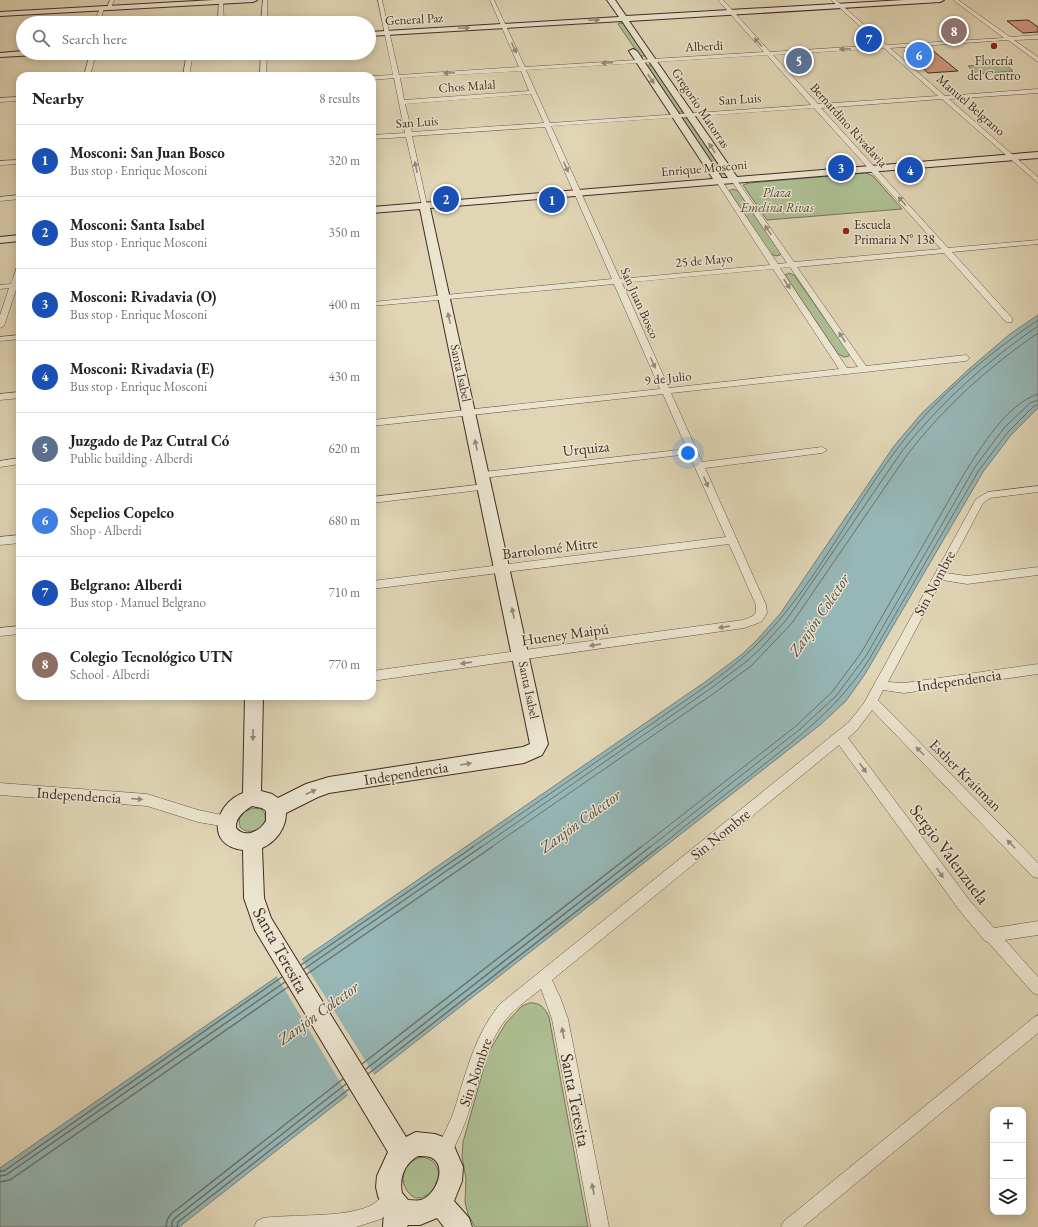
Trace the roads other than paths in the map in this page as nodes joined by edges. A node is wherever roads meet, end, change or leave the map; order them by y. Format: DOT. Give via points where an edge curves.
graph roads {
  1 [pos="112,0"];
  2 [pos="253,0"];
  3 [pos="265,0"];
  4 [pos="380,0"];
  5 [pos="492,0"];
  6 [pos="611,0"];
  7 [pos="720,0"];
  8 [pos="833,0"];
  9 [pos="940,0"];
  10 [pos="955,0"];
  11 [pos="221,1"];
  12 [pos="196,2"];
  13 [pos="840,6"];
  14 [pos="105,8"];
  15 [pos="731,12"];
  16 [pos="0,14"];
  17 [pos="101,16"];
  18 [pos="221,16"];
  19 [pos="264,16"];
  20 [pos="624,19"];
  21 [pos="504,26"];
  22 [pos="387,32"];
  23 [pos="376,33"];
  24 [pos="1038,37"];
  25 [pos="1009,39"];
  26 [pos="628,43"];
  27 [pos="886,46"];
  28 [pos="16,54"];
  29 [pos="768,54"];
  30 [pos="0,55"];
  31 [pos="91,60"];
  32 [pos="189,60"];
  33 [pos="264,60"];
  34 [pos="1038,60"];
  35 [pos="640,61"];
  36 [pos="652,61"];
  37 [pos="523,68"];
  38 [pos="88,72"];
  39 [pos="187,72"];
  40 [pos="263,72"];
  41 [pos="396,76"];
  42 [pos="376,78"];
  43 [pos="1038,91"];
  44 [pos="533,92"];
  45 [pos="943,97"];
  46 [pos="16,99"];
  47 [pos="0,100"];
  48 [pos="402,102"];
  49 [pos="816,106"];
  50 [pos="690,115"];
  51 [pos="676,116"];
  52 [pos="548,125"];
  53 [pos="409,134"];
  54 [pos="376,137"];
  55 [pos="1038,155"];
  56 [pos="1011,157"];
  57 [pos="16,162"];
  58 [pos="0,163"];
  59 [pos="872,169"];
  60 [pos="734,180"];
  61 [pos="719,181"];
  62 [pos="1038,181"];
  63 [pos="578,193"];
  64 [pos="16,197"];
  65 [pos="0,199"];
  66 [pos="424,205"];
  67 [pos="376,210"];
  68 [pos="16,238"];
  69 [pos="0,240"];
  70 [pos="1038,242"];
  71 [pos="947,251"];
  72 [pos="792,265"];
  73 [pos="775,267"];
  74 [pos="617,281"];
  75 [pos="16,285"];
  76 [pos="0,287"];
  77 [pos="16,287"];
  78 [pos="445,297"];
  79 [pos="376,304"];
  80 [pos="1010,320"];
  81 [pos="0,326"];
  82 [pos="16,337"];
  83 [pos="0,339"];
  84 [pos="966,358"];
  85 [pos="864,370"];
  86 [pos="845,372"];
  87 [pos="666,391"];
  88 [pos="16,395"];
  89 [pos="0,397"];
  90 [pos="469,412"];
  91 [pos="376,423"];
  92 [pos="822,450"];
  93 [pos="693,451"];
  94 [pos="16,462"];
  95 [pos="0,464"];
  96 [pos="699,466"];
  97 [pos="484,481"];
  98 [pos="1038,489"];
  99 [pos="376,499"];
  100 [pos="16,539"];
  101 [pos="732,540"];
  102 [pos="0,541"];
  103 [pos="503,569"];
  104 [pos="1038,572"];
  105 [pos="939,575"];
  106 [pos="376,585"];
  107 [pos="760,616"];
  108 [pos="16,630"];
  109 [pos="0,632"];
  110 [pos="522,655"];
  111 [pos="1038,669"];
  112 [pos="376,675"];
  113 [pos="880,685"];
  114 [pos="254,700"];
  115 [pos="871,701"];
  116 [pos="840,737"];
  117 [pos="538,747"];
  118 [pos="0,790"];
  119 [pos="252,798"];
  120 [pos="275,808"];
  121 [pos="227,821"];
  122 [pos="252,842"];
  123 [pos="1038,872"];
  124 [pos="1038,928"];
  125 [pos="990,936"];
  126 [pos="543,977"];
  127 [pos="1038,988"];
  128 [pos="1038,1023"];
  129 [pos="402,1152"];
  130 [pos="443,1153"];
  131 [pos="442,1205"];
  132 [pos="395,1211"];
  133 [pos="263,1227"];
  134 [pos="460,1227"];
  135 [pos="600,1227"];
  136 [pos="790,1227"];
  1 -- 14 [label="street"];
  2 -- 11 [label="main road"];
  3 -- 19 [label="street"];
  4 -- 22 [label="street, Santa Isabel"];
  5 -- 21 [label="street, San Juan Bosco"];
  6 -- 20 [label="main road, Gregorio Matorras"];
  7 -- 15 [label="street, Bernardino Rivadavia"];
  8 -- 13 [label="street, Manuel Belgrano"];
  9 -- 13 [label="main road, General Paz"];
  10 -- 25 [label="street"];
  11 -- 12 [label="main road"];
  11 -- 18 [label="street"];
  12 -- 14 [label="main road"];
  13 -- 15 [label="main road, General Paz"];
  13 -- 27 [label="street, Manuel Belgrano"];
  14 -- 16 [label="main road"];
  14 -- 17 [label="street"];
  15 -- 20 [label="main road, General Paz"];
  29 -- 15 [label="street, Bernardino Rivadavia, one-way"];
  21 -- 20 [label="main road, General Paz, one-way"];
  20 -- 36 [label="main road, Gregorio Matorras"];
  22 -- 21 [label="main road, General Paz, one-way"];
  21 -- 37 [label="street, San Juan Bosco, one-way"];
  22 -- 23 [label="main road, General Paz"];
  22 -- 41 [label="street, Santa Isabel"];
  24 -- 25 [label="street, Alberdi"];
  25 -- 27 [label="street, Alberdi"];
  25 -- 34 [label="street"];
  26 -- 35 [label="main road, Gregorio Matorras"];
  27 -- 29 [label="street, Alberdi, one-way"];
  27 -- 45 [label="street, Manuel Belgrano"];
  28 -- 30 [label="main road"];
  29 -- 36 [label="street, Alberdi"];
  29 -- 49 [label="street, Bernardino Rivadavia"];
  31 -- 38 [label="street"];
  32 -- 39 [label="street"];
  33 -- 40 [label="street"];
  35 -- 36 [label="street, Alberdi"];
  35 -- 37 [label="street, Alberdi, one-way"];
  35 -- 51 [label="main road, Gregorio Matorras, one-way"];
  36 -- 50 [label="main road, Gregorio Matorras"];
  37 -- 41 [label="street, Alberdi, one-way"];
  37 -- 44 [label="street, San Juan Bosco"];
  41 -- 42 [label="street, Alberdi"];
  41 -- 48 [label="street, Santa Isabel"];
  43 -- 45 [label="street, San Luis"];
  44 -- 48 [label="street, Chos Malal"];
  44 -- 52 [label="street, San Juan Bosco"];
  45 -- 49 [label="street, San Luis"];
  45 -- 56 [label="street, Manuel Belgrano"];
  46 -- 47 [label="street"];
  48 -- 53 [label="street, Santa Isabel"];
  49 -- 50 [label="street, San Luis"];
  49 -- 59 [label="street, Bernardino Rivadavia"];
  50 -- 51 [label="street, San Luis"];
  60 -- 50 [label="main road, Gregorio Matorras, one-way"];
  51 -- 52 [label="street, San Luis"];
  51 -- 61 [label="main road, Gregorio Matorras"];
  52 -- 53 [label="street, San Luis"];
  52 -- 63 [label="street, San Juan Bosco, one-way"];
  53 -- 54 [label="street, San Luis"];
  66 -- 53 [label="street, Santa Isabel, one-way"];
  55 -- 56 [label="main road, Enrique Mosconi"];
  56 -- 59 [label="main road, Enrique Mosconi"];
  56 -- 62 [label="street, Manuel Belgrano"];
  57 -- 58 [label="street"];
  59 -- 60 [label="main road, Enrique Mosconi"];
  71 -- 59 [label="street, Bernardino Rivadavia, one-way"];
  60 -- 61 [label="main road, Enrique Mosconi"];
  72 -- 60 [label="street, Gregorio Matorras, one-way"];
  61 -- 63 [label="main road, Enrique Mosconi"];
  61 -- 73 [label="street, Gregorio Matorras"];
  63 -- 66 [label="main road, Enrique Mosconi"];
  63 -- 74 [label="street, San Juan Bosco"];
  64 -- 65 [label="street"];
  66 -- 67 [label="main road, Enrique Mosconi"];
  66 -- 78 [label="main road, Santa Isabel"];
  68 -- 69 [label="main road"];
  70 -- 71 [label="street, 25 de Mayo"];
  71 -- 72 [label="street, 25 de Mayo"];
  71 -- 80 [label="street, Bernardino Rivadavia"];
  72 -- 73 [label="street, 25 de Mayo"];
  85 -- 72 [label="street, Gregorio Matorras, one-way"];
  73 -- 74 [label="street, 25 de Mayo"];
  73 -- 86 [label="street, Gregorio Matorras, one-way"];
  74 -- 78 [label="street, 25 de Mayo"];
  74 -- 87 [label="street, San Juan Bosco, one-way"];
  75 -- 76 [label="street"];
  77 -- 81 [label="street"];
  78 -- 79 [label="street, 25 de Mayo"];
  90 -- 78 [label="main road, Santa Isabel, one-way"];
  82 -- 83 [label="street"];
  84 -- 85 [label="street, 9 de Julio"];
  85 -- 86 [label="street, 9 de Julio"];
  86 -- 87 [label="street, 9 de Julio"];
  87 -- 90 [label="street, 9 de Julio"];
  87 -- 93 [label="street, San Juan Bosco"];
  88 -- 89 [label="street"];
  90 -- 91 [label="street, 9 de Julio"];
  97 -- 90 [label="main road, Santa Isabel, one-way"];
  92 -- 96 [label="street"];
  93 -- 96 [label="street, San Juan Bosco"];
  93 -- 97 [label="street, Urquiza"];
  94 -- 95 [label="street"];
  96 -- 101 [label="street, San Juan Bosco, one-way"];
  97 -- 99 [label="street, Urquiza"];
  97 -- 103 [label="main road, Santa Isabel"];
  98 -- 105 [label="street, Sin Nombre" via="992,495 977,503"];
  100 -- 102 [label="street"];
  101 -- 103 [label="street, Bartolomé Mitre"];
  101 -- 107 [label="street, San Juan Bosco" via="761,605"];
  103 -- 106 [label="street, Bartolomé Mitre"];
  110 -- 103 [label="main road, Santa Isabel, one-way"];
  104 -- 105 [label="street" via="963,580"];
  105 -- 113 [label="street, Sin Nombre"];
  107 -- 110 [label="street, Hueney Maipú, one-way" via="754,622 744,624"];
  108 -- 109 [label="street"];
  110 -- 112 [label="street, Hueney Maipú, one-way"];
  110 -- 117 [label="main road, Santa Isabel" via="539,738"];
  111 -- 113 [label="street, Independencia" via="904,688"];
  113 -- 115 [label="street, Sin Nombre"];
  114 -- 119 [label="main road, one-way"];
  115 -- 116 [label="street, Sin Nombre" via="859,720"];
  123 -- 115 [label="street, Esther Kraitman, one-way"];
  116 -- 125 [label="street, Sergio Valenzuela, one-way"];
  116 -- 126 [label="street, Sin Nombre"];
  120 -- 117 [label="main road, Independencia, one-way" via="329,785 524,755"];
  118 -- 121 [label="street, Independencia, one-way" via="147,800 198,816"];
  119 -- 120 [label="main road" via="264,799"];
  119 -- 121 [label="main road" via="236,806"];
  120 -- 122 [label="main road" via="277,819 273,829 264,838"];
  121 -- 122 [label="main road" via="231,836 240,842"];
  122 -- 129 [label="main road, Santa Teresita" via="255,906 264,928"];
  124 -- 125 [label="street"];
  125 -- 127 [label="street, Sergio Valenzuela"];
  126 -- 130 [label="street, Sin Nombre" via="505,1008 490,1027 476,1061 460,1116"];
  135 -- 126 [label="street, Santa Teresita, one-way" via="560,1019"];
  128 -- 136 [label="street"];
  129 -- 130 [label="main road" via="408,1147 423,1144 431,1145"];
  129 -- 132 [label="main road" via="396,1158 390,1174 390,1191"];
  130 -- 131 [label="main road" via="450,1166 452,1182"];
  131 -- 132 [label="main road" via="423,1216"];
  131 -- 134 [label="main road"];
  132 -- 133 [label="street" via="374,1213 357,1220 337,1223"];
}
